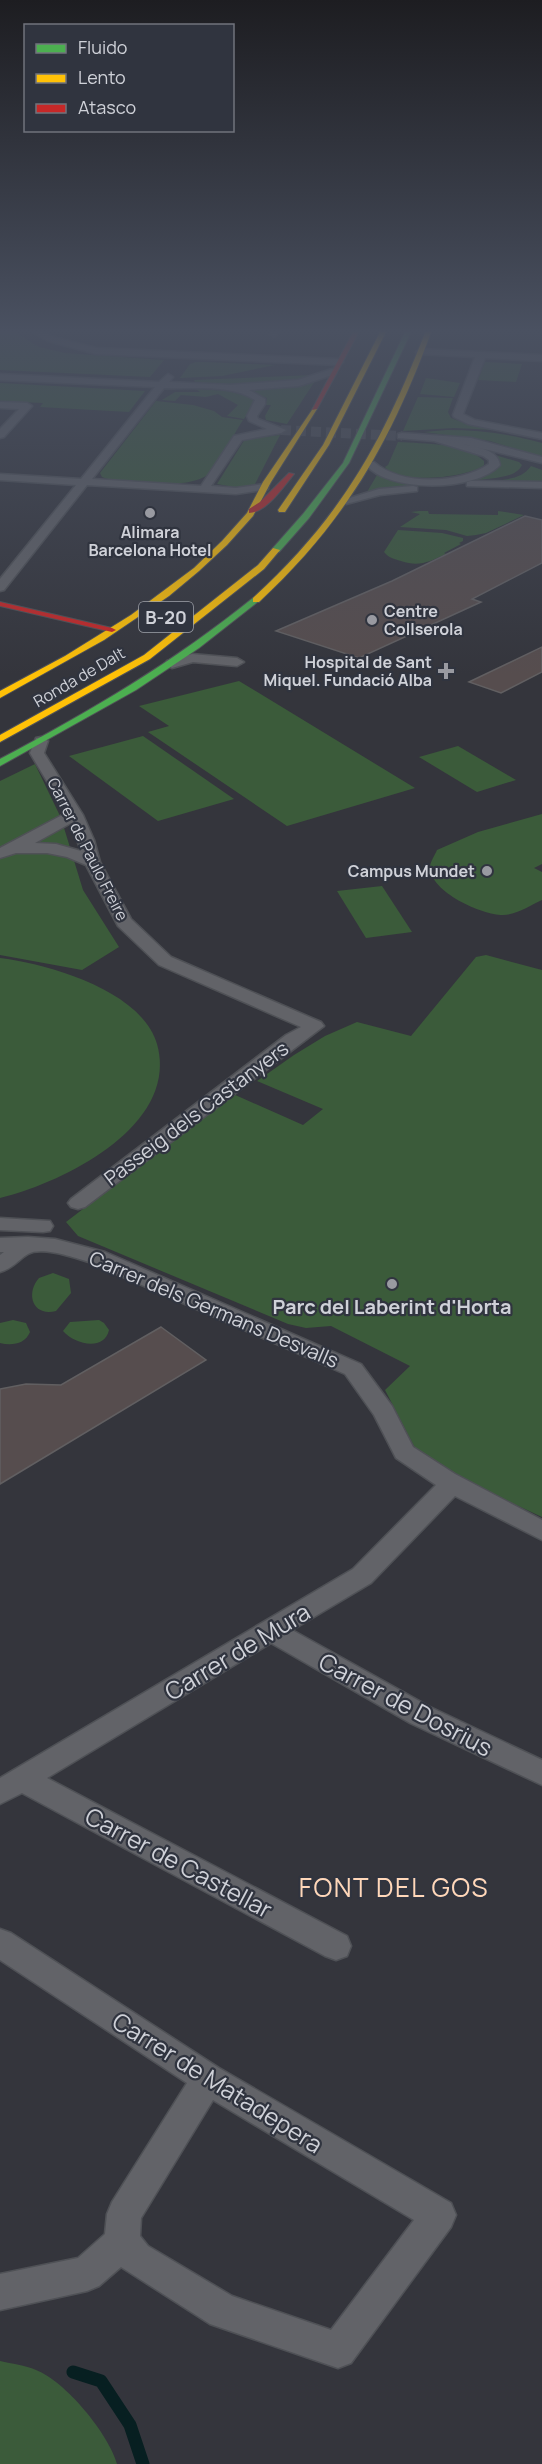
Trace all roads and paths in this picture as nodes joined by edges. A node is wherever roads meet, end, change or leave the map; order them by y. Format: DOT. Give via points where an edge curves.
graph roads {
  1 [pos="114,445"];
  2 [pos="233,445"];
  3 [pos="291,445"];
  4 [pos="326,445"];
  5 [pos="355,445"];
  6 [pos="379,445"];
  7 [pos="462,445"];
  8 [pos="483,445"];
  9 [pos="492,445"];
  10 [pos="470,447"];
  11 [pos="324,449"];
  12 [pos="516,452"];
  13 [pos="542,460"];
  14 [pos="346,463"];
  15 [pos="370,464"];
  16 [pos="524,468"];
  17 [pos="542,468"];
  18 [pos="0,477"];
  19 [pos="84,482"];
  20 [pos="473,483"];
  21 [pos="542,484"];
  22 [pos="264,487"];
  23 [pos="204,489"];
  24 [pos="346,501"];
  25 [pos="252,511"];
  26 [pos="275,519"];
  27 [pos="331,522"];
  28 [pos="0,587"];
  29 [pos="0,604"];
  30 [pos="112,630"];
  31 [pos="210,637"];
  32 [pos="172,664"];
  33 [pos="0,695"];
  34 [pos="0,739"];
  35 [pos="41,741"];
  36 [pos="0,763"];
  37 [pos="75,815"];
  38 [pos="7,850"];
  39 [pos="92,862"];
  40 [pos="315,1026"];
  41 [pos="78,1203"];
  42 [pos="0,1224"];
  43 [pos="35,1235"];
  44 [pos="0,1245"];
  45 [pos="0,1265"];
  46 [pos="453,1484"];
  47 [pos="542,1530"];
  48 [pos="270,1631"];
  49 [pos="542,1773"];
  50 [pos="11,1786"];
  51 [pos="0,1943"];
  52 [pos="336,1946"];
  53 [pos="208,2079"];
  54 [pos="122,2242"];
  55 [pos="0,2292"];
  1 -- 19 [label="street"];
  2 -- 23 [label="street"];
  3 -- 22 [label="main road"];
  4 -- 11 [label="main road"];
  5 -- 14 [label="main road, Ronda de Dalt / B-20"];
  6 -- 15 [label="main road"];
  7 -- 10 [label="street"];
  8 -- 10 [label="street"];
  9 -- 12 [label="street"];
  10 -- 15 [label="street" via="491,457 495,462 493,468 464,478 411,481 380,475"];
  10 -- 16 [label="street"];
  11 -- 25 [label="main road" via="299,465"];
  11 -- 26 [label="main road"];
  12 -- 13 [label="street"];
  12 -- 16 [label="street"];
  14 -- 27 [label="main road"];
  14 -- 34 [label="main road, Ronda de Dalt / B-20" via="261,567 147,657"];
  15 -- 24 [label="main road"];
  16 -- 17 [label="street"];
  16 -- 20 [label="street" via="510,477"];
  18 -- 19 [label="street"];
  19 -- 23 [label="street"];
  19 -- 28 [label="street"];
  20 -- 21 [label="street"];
  20 -- 24 [label="street" via="379,492"];
  22 -- 23 [label="street" via="244,491"];
  22 -- 25 [label="main road"];
  24 -- 27 [label="main road"];
  25 -- 30 [label="main road" via="202,564"];
  27 -- 31 [label="main road" via="273,583"];
  29 -- 30 [label="main road"];
  30 -- 33 [label="main road"];
  31 -- 32 [label="main road"];
  31 -- 32 [label="street" via="206,648 237,662 192,658"];
  32 -- 35 [label="main road"];
  35 -- 36 [label="main road"];
  35 -- 37 [label="street, Carrer de Paulo Freire" via="37,753"];
  37 -- 38 [label="street"];
  37 -- 39 [label="street, Carrer de Paulo Freire"];
  38 -- 39 [label="street" via="46,847 71,851"];
  39 -- 40 [label="street, Carrer de Paulo Freire" via="124,922 165,960"];
  40 -- 41 [label="street, Passeig dels Castanyers"];
  42 -- 43 [label="street"];
  43 -- 44 [label="street, Carrer dels Germans Desvalls"];
  43 -- 45 [label="street"];
  43 -- 46 [label="street, Carrer dels Germans Desvalls" via="55,1246 97,1257 353,1369 384,1412 404,1452"];
  46 -- 47 [label="street, Carrer dels Germans Desvalls"];
  46 -- 48 [label="street, Carrer de Mura" via="362,1576"];
  48 -- 49 [label="street, Carrer de Dosrius" via="420,1715"];
  48 -- 50 [label="street, Carrer de Mura"];
  50 -- 52 [label="street, Carrer de Castellar"];
  51 -- 53 [label="street, Carrer de Matadepera"];
  53 -- 54 [label="street" via="123,2214"];
  53 -- 54 [label="street, Carrer de Matadepera" via="439,2215 338,2350 223,2311 136,2258"];
  54 -- 55 [label="street" via="87,2274"];
}
